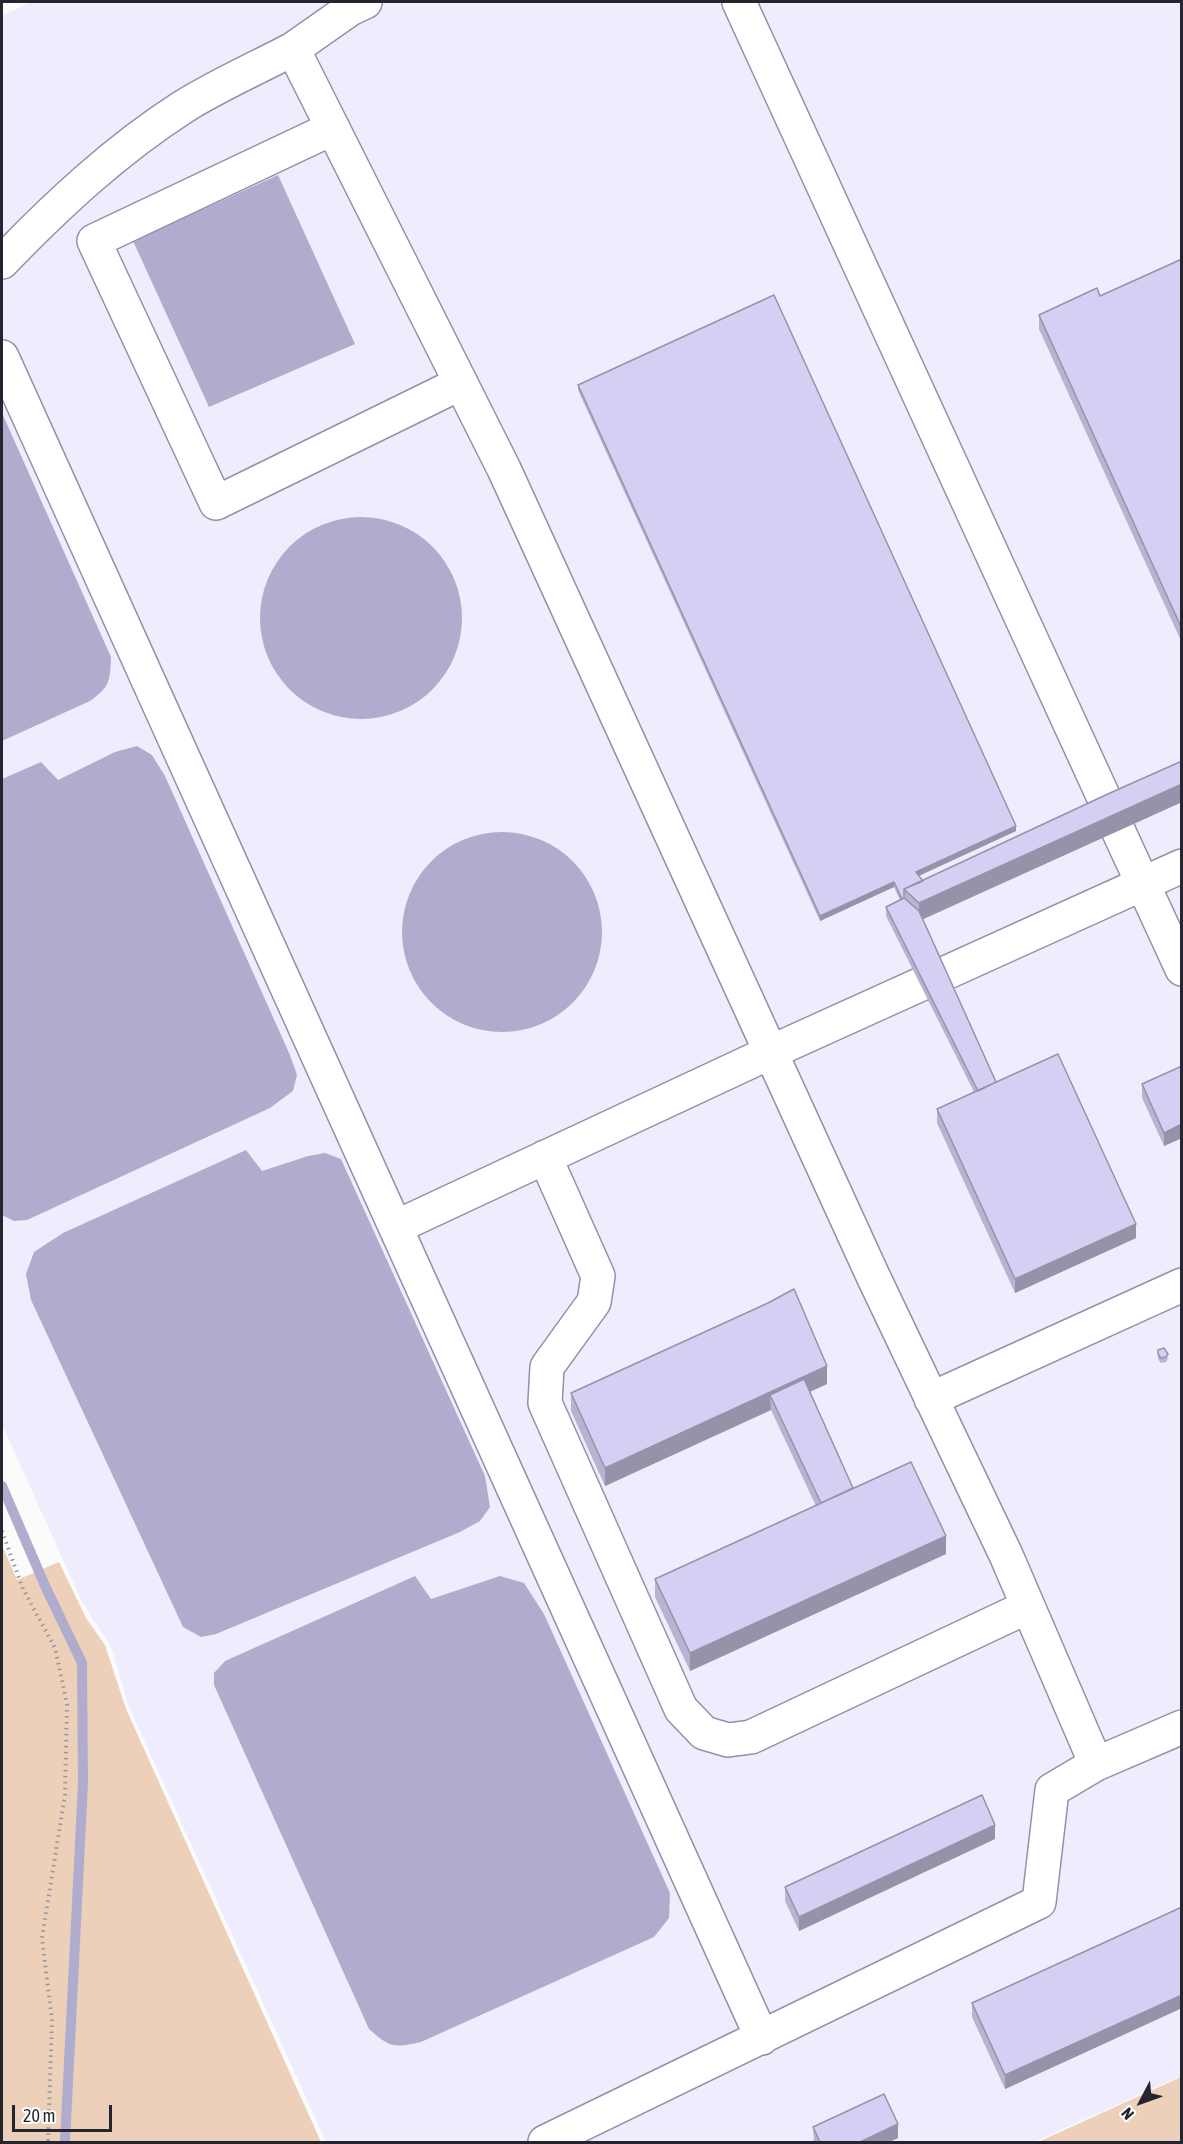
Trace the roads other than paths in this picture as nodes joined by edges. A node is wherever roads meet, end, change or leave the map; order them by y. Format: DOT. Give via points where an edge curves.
graph roads {
  1 [pos="365,2"];
  2 [pos="739,2"];
  3 [pos="293,49"];
  4 [pos="333,128"];
  5 [pos="2,262"];
  6 [pos="2,357"];
  7 [pos="461,383"];
  8 [pos="1182,866"];
  9 [pos="1142,884"];
  10 [pos="1182,969"];
  11 [pos="771,1053"];
  12 [pos="545,1157"];
  13 [pos="396,1227"];
  14 [pos="1182,1285"];
  15 [pos="931,1399"];
  16 [pos="1027,1606"];
  17 [pos="1182,1727"];
  18 [pos="1096,1764"];
  19 [pos="762,2038"];
  20 [pos="545,2142"];
  1 -- 3 [label="lane"];
  2 -- 9 [label="lane"];
  3 -- 4 [label="lane"];
  3 -- 5 [label="lane" via="184,106 69,194"];
  4 -- 7 [label="lane"];
  4 -- 7 [label="lane" via="94,241 216,503"];
  6 -- 13 [label="lane"];
  7 -- 11 [label="lane"];
  8 -- 9 [label="lane"];
  9 -- 10 [label="lane"];
  9 -- 11 [label="lane"];
  11 -- 12 [label="lane"];
  11 -- 15 [label="lane"];
  12 -- 13 [label="lane"];
  12 -- 16 [label="lane" via="598,1276 594,1302 547,1367 544,1403 681,1708 704,1733 728,1740 751,1737"];
  13 -- 19 [label="lane"];
  14 -- 15 [label="lane"];
  15 -- 16 [label="lane"];
  16 -- 18 [label="lane"];
  17 -- 18 [label="lane"];
  18 -- 19 [label="lane" via="1052,1790 1039,1902"];
  19 -- 20 [label="lane"];
}
